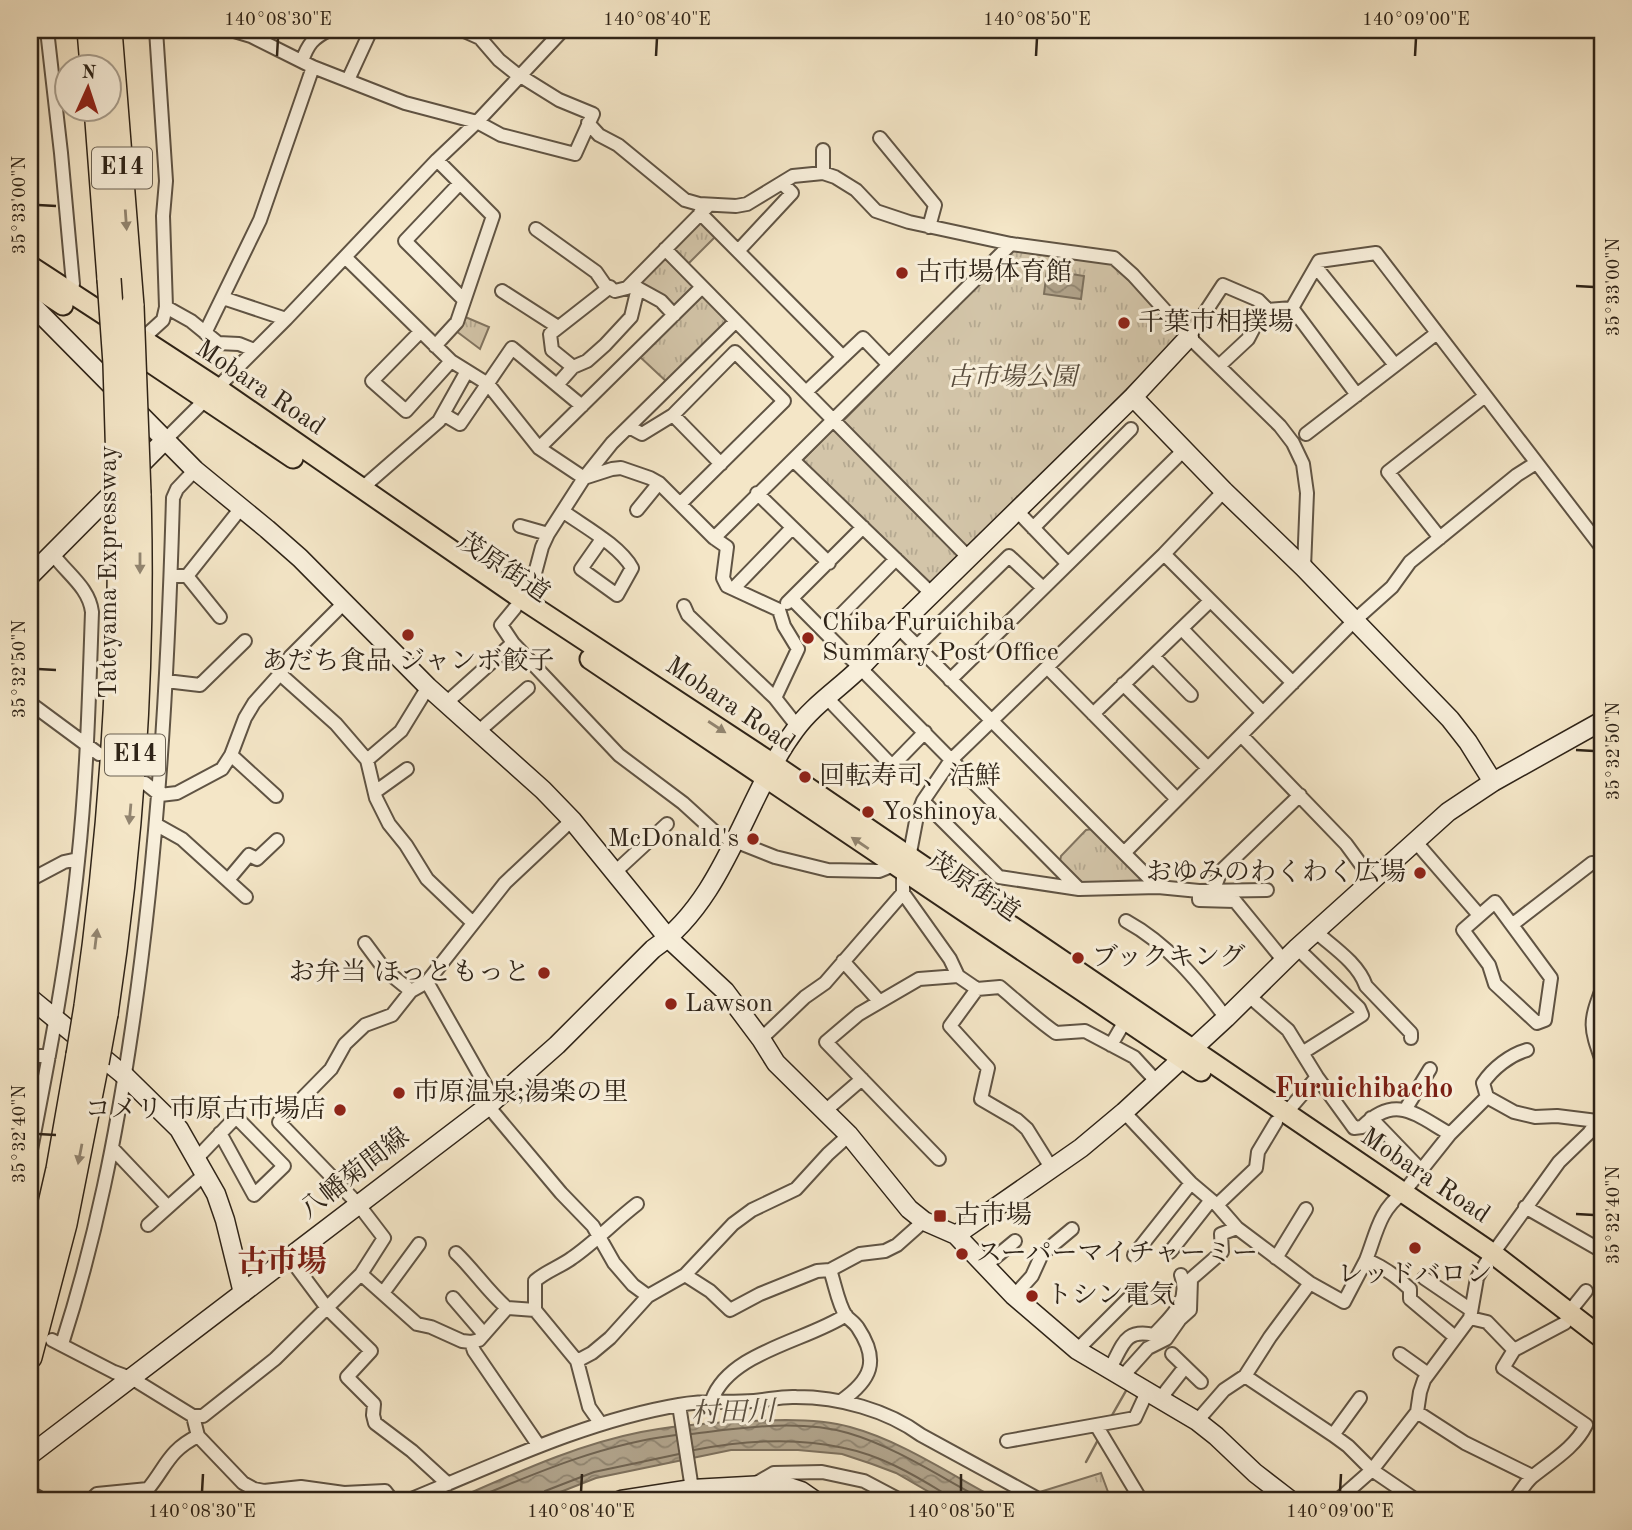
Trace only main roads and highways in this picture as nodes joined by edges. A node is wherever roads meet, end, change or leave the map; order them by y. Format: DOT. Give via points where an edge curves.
graph roads {
  1 [pos="89,30"];
  2 [pos="110,30"];
  3 [pos="91,52"];
  4 [pos="97,122"];
  5 [pos="30,266"];
  6 [pos="30,283"];
  7 [pos="211,394"];
  8 [pos="129,497"];
  9 [pos="517,602"];
  10 [pos="902,865"];
  11 [pos="1188,1054"];
  12 [pos="87,1059"];
  13 [pos="30,1291"];
  14 [pos="1567,1317"];
  15 [pos="1602,1338"];
  16 [pos="1602,1353"];
  17 [pos="30,1357"];
  1 -- 3 [label="highway"];
  2 -- 8 [label="highway, Tateyama Expressway / E14, one-way, bridge" via="132,306"];
  4 -- 8 [label="highway, Tateyama Expressway / E14, bridge"];
  5 -- 7 [label="main road, Mobara Road" via="141,340"];
  6 -- 7 [label="main road, 茂原街道"];
  7 -- 9 [label="main road, 茂原街道"];
  7 -- 9 [label="main road, Mobara Road" via="361,489"];
  8 -- 12 [label="highway, Tateyama Expressway / E14, bridge" via="96,1010"];
  9 -- 10 [label="main road, Mobara Road"];
  10 -- 11 [label="main road, Mobara Road"];
  10 -- 11 [label="main road, 茂原街道" via="1125,1021"];
  11 -- 14 [label="main road, Mobara Road" via="1489,1258"];
  12 -- 13 [label="highway, Tateyama Expressway / E14"];
  12 -- 17 [label="highway, Tateyama Expressway / E14, one-way" via="65,1224"];
  14 -- 15 [label="main road, Mobara Road"];
  14 -- 16 [label="main road"];
}
